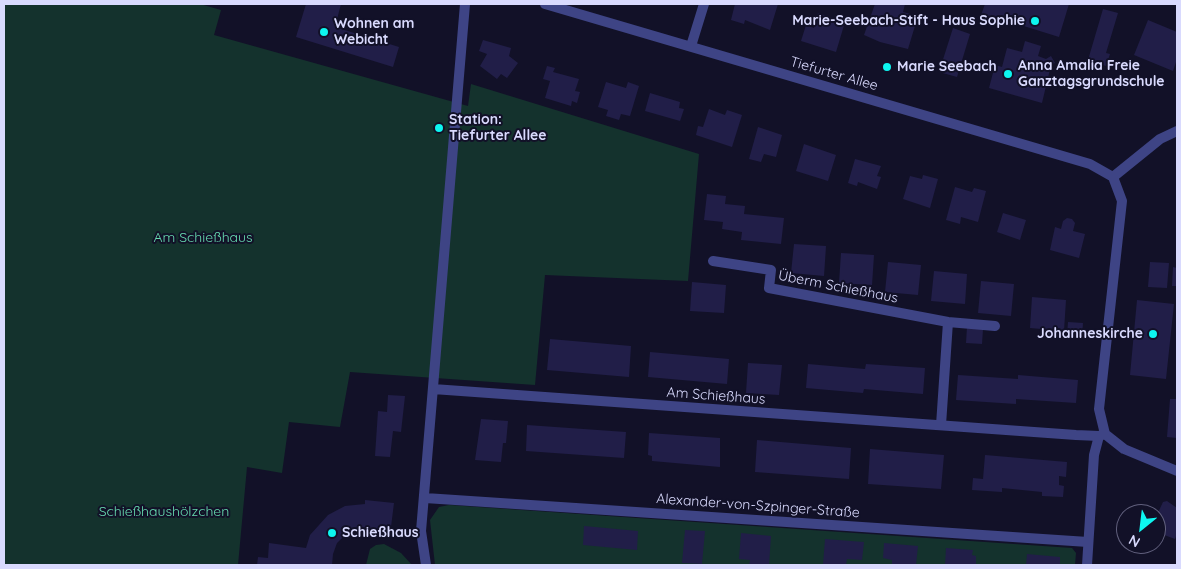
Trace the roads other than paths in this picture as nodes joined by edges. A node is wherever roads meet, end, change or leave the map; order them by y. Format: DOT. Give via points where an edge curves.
graph roads {
  1 [pos="465,4"];
  2 [pos="545,4"];
  3 [pos="704,4"];
  4 [pos="691,46"];
  5 [pos="1177,131"];
  6 [pos="1113,177"];
  7 [pos="713,261"];
  8 [pos="948,322"];
  9 [pos="995,326"];
  10 [pos="433,389"];
  11 [pos="941,425"];
  12 [pos="1102,435"];
  13 [pos="1177,471"];
  14 [pos="425,498"];
  15 [pos="1088,542"];
  16 [pos="426,565"];
  17 [pos="1087,565"];
  1 -- 10 [label="street"];
  2 -- 4 [label="street, Tiefurter Allee"];
  3 -- 4 [label="street"];
  4 -- 6 [label="street, Tiefurter Allee" via="1090,164"];
  5 -- 6 [label="street" via="1160,139"];
  6 -- 12 [label="street" via="1122,201 1099,409"];
  7 -- 8 [label="street, Überm Schießhaus" via="771,270 769,288"];
  8 -- 9 [label="street, Überm Schießhaus"];
  8 -- 11 [label="street"];
  10 -- 11 [label="street, Am Schießhaus"];
  10 -- 14 [label="street"];
  11 -- 12 [label="street, Am Schießhaus"];
  12 -- 13 [label="street" via="1124,449"];
  12 -- 15 [label="street" via="1094,455"];
  14 -- 15 [label="street, Alexander-von-Szpinger-Straße"];
  14 -- 16 [label="street" via="421,531"];
  15 -- 17 [label="street"];
}
